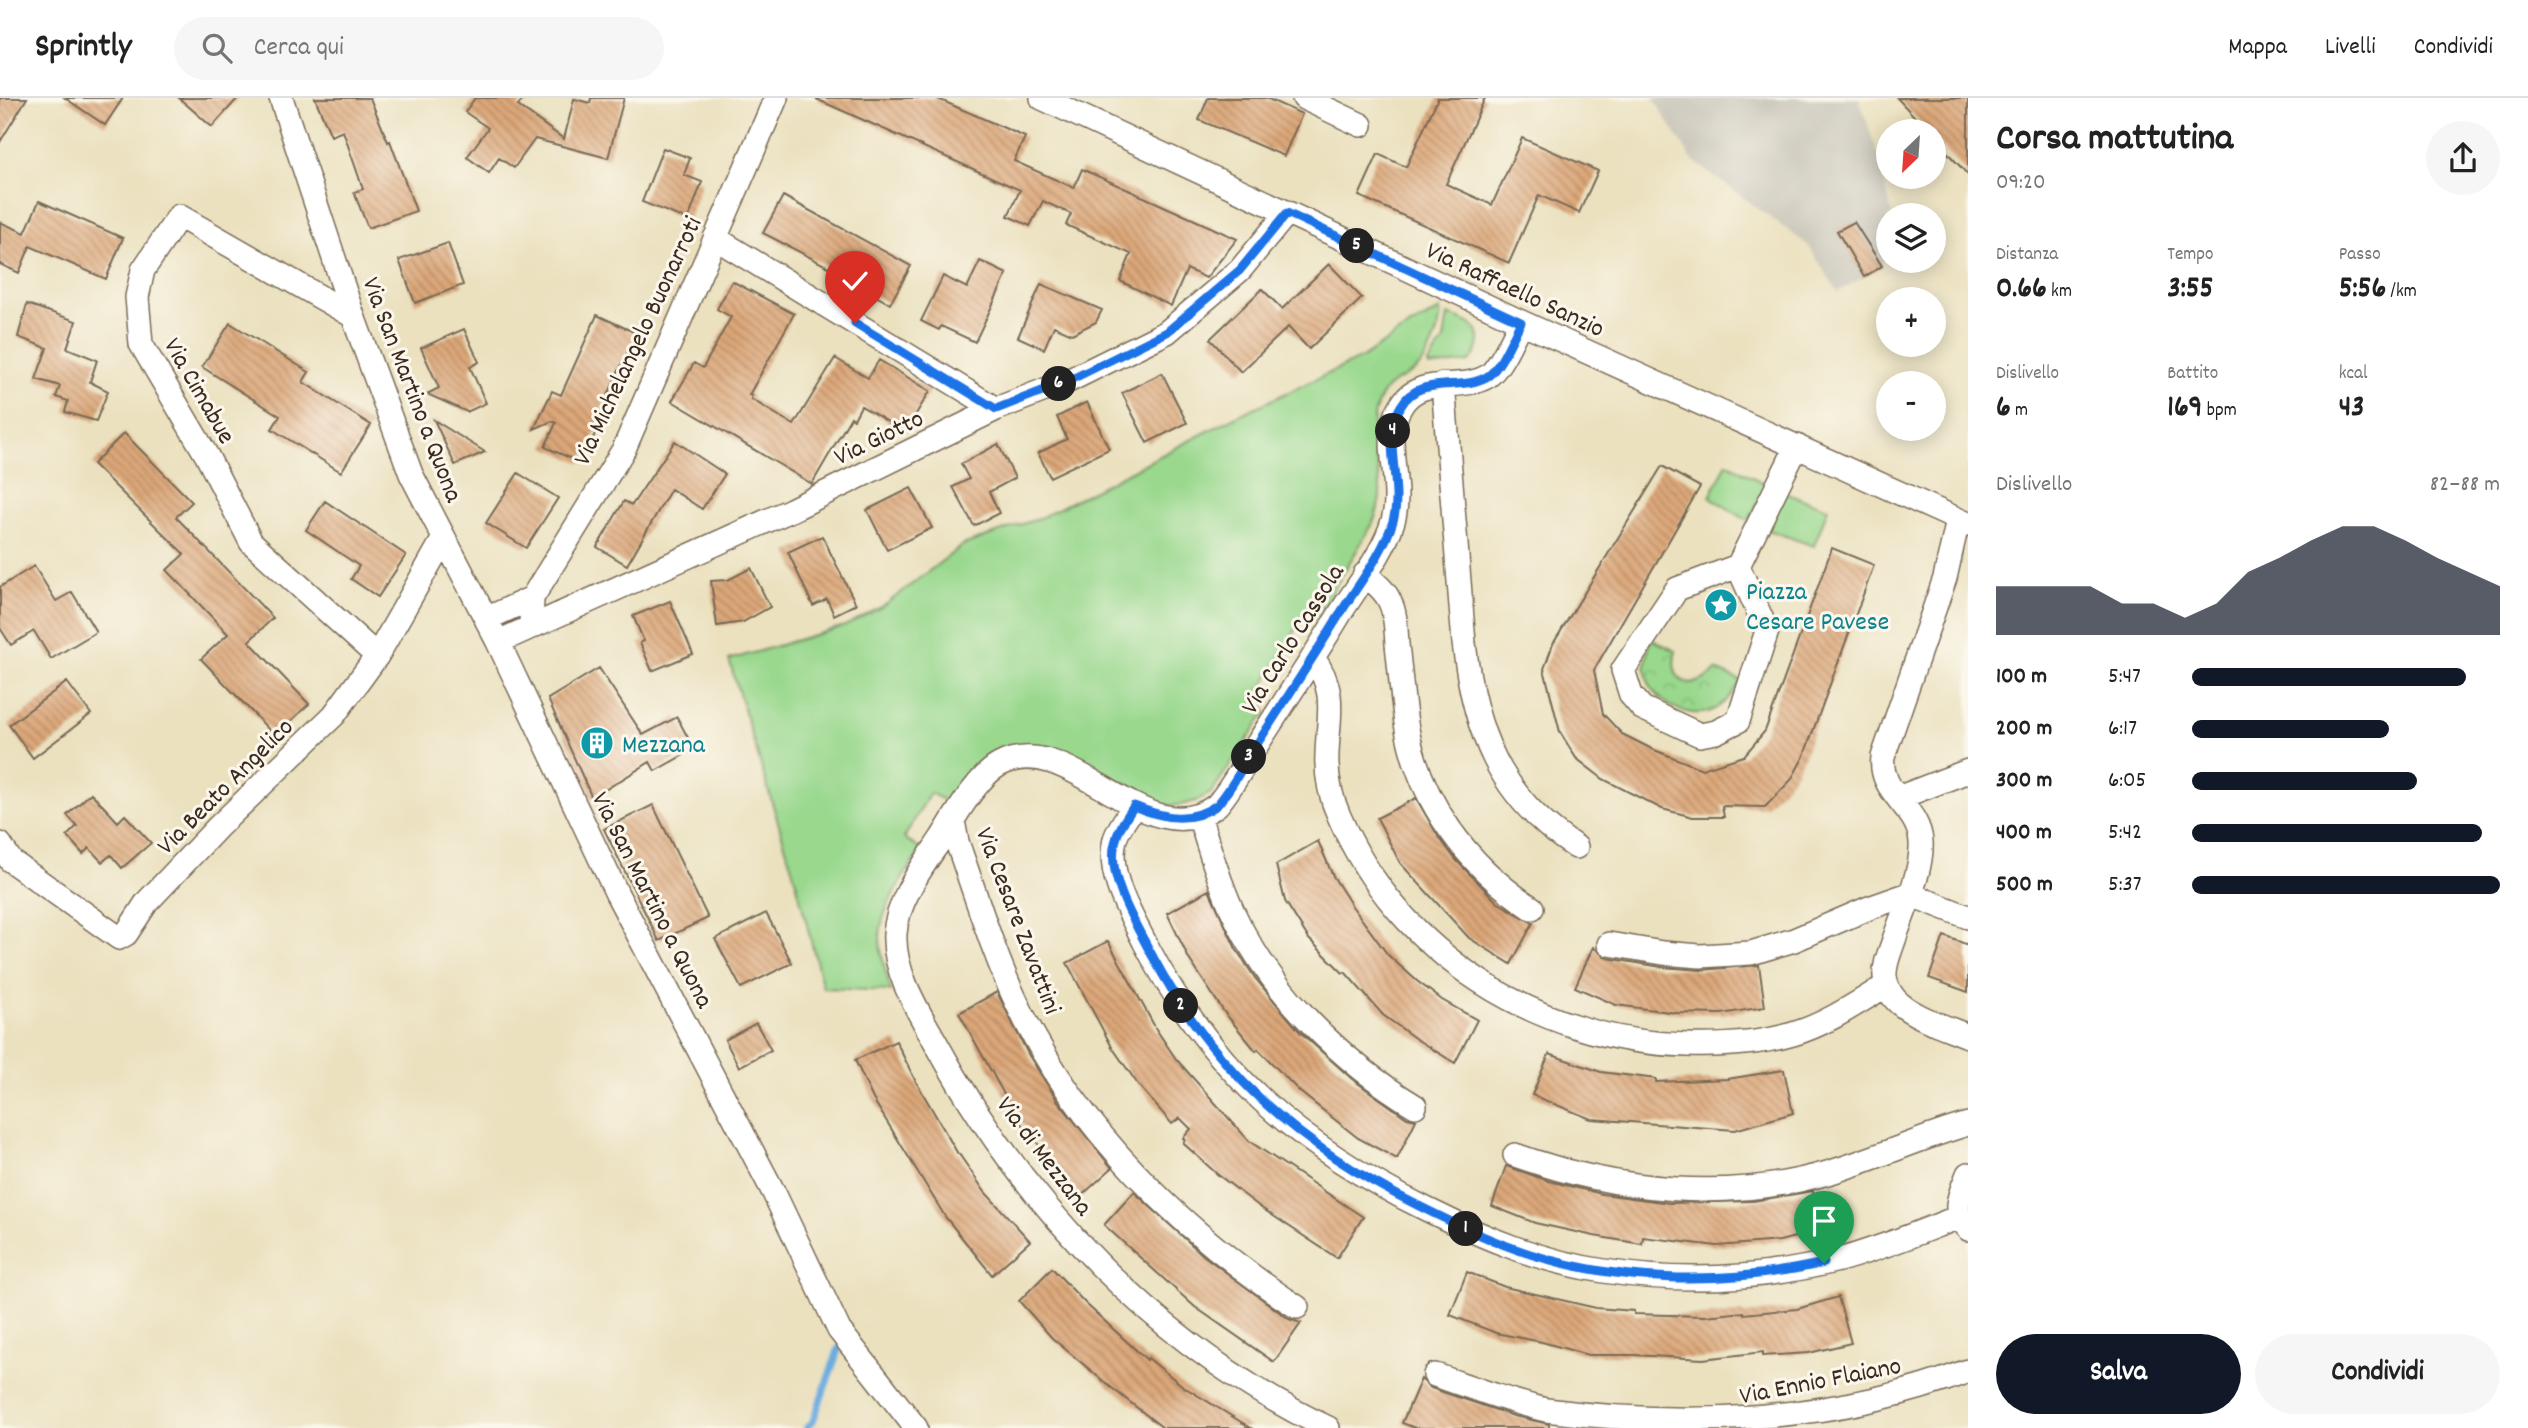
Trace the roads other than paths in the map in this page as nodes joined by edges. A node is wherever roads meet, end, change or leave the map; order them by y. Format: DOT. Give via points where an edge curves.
graph roads {
  1 [pos="281,98"];
  2 [pos="776,98"];
  3 [pos="1042,98"];
  4 [pos="1304,98"];
  5 [pos="1361,125"];
  6 [pos="1287,213"];
  7 [pos="715,238"];
  8 [pos="353,316"];
  9 [pos="1521,322"];
  10 [pos="1443,384"];
  11 [pos="996,409"];
  12 [pos="1797,446"];
  13 [pos="1963,522"];
  14 [pos="444,538"];
  15 [pos="1738,566"];
  16 [pos="1365,574"];
  17 [pos="532,598"];
  18 [pos="486,619"];
  19 [pos="526,628"];
  20 [pos="498,642"];
  21 [pos="377,656"];
  22 [pos="1313,658"];
  23 [pos="1966,776"];
  24 [pos="1898,798"];
  25 [pos="1134,806"];
  26 [pos="1199,816"];
  27 [pos="953,821"];
  28 [pos="0,845"];
  29 [pos="1576,847"];
  30 [pos="1909,894"];
  31 [pos="1532,908"];
  32 [pos="1968,917"];
  33 [pos="1609,944"];
  34 [pos="1887,985"];
  35 [pos="1968,1036"];
  36 [pos="1415,1106"];
  37 [pos="1968,1124"];
  38 [pos="1515,1155"];
  39 [pos="1968,1174"];
  40 [pos="1963,1223"];
  41 [pos="1297,1307"];
  42 [pos="1968,1371"];
  43 [pos="1435,1375"];
  44 [pos="916,1428"];
  45 [pos="1328,1428"];
  1 -- 8 [label="street, Via San Martino a Quona"];
  2 -- 7 [label="street, Via Michelangelo Buonarroti"];
  3 -- 6 [label="street, Via Raffaello Sanzio"];
  4 -- 5 [label="street"];
  6 -- 9 [label="street, Via Raffaello Sanzio"];
  6 -- 11 [label="street, Via Giotto" via="1240,270 1167,332 1068,381"];
  7 -- 11 [label="street"];
  7 -- 17 [label="street, Via Michelangelo Buonarroti" via="624,449"];
  8 -- 14 [label="street, Via San Martino a Quona" via="411,474"];
  8 -- 21 [label="street, Via Cimabue" via="179,216 143,270 137,297 141,344 251,542"];
  9 -- 10 [label="street, Via Carlo Cassola" via="1488,376"];
  9 -- 12 [label="street, Via Raffaello Sanzio"];
  10 -- 16 [label="street, Via Carlo Cassola" via="1414,391 1398,412 1393,437 1395,510"];
  10 -- 29 [label="street" via="1464,643 1476,713 1509,786 1532,814"];
  11 -- 19 [label="street, Via Giotto" via="791,510"];
  12 -- 13 [label="street, Via Raffaello Sanzio"];
  12 -- 15 [label="street"];
  13 -- 24 [label="street" via="1883,757 1884,778"];
  14 -- 18 [label="street, Via San Martino a Quona"];
  14 -- 21 [label="street, Via Beato Angelico"];
  15 -- 15 [label="street" via="1677,589 1623,670 1631,695 1642,708 1700,735 1738,721 1767,631"];
  16 -- 22 [label="street, Via Carlo Cassola"];
  16 -- 31 [label="street" via="1390,601 1409,736 1436,807 1486,873"];
  17 -- 18 [label="street"];
  17 -- 19 [label="street, Via Michelangelo Buonarroti"];
  18 -- 20 [label="street, Via San Martino a Quona"];
  19 -- 20 [label="street, Via Giotto"];
  20 -- 44 [label="street, Via San Martino a Quona" via="617,894 774,1193 839,1330"];
  21 -- 28 [label="street, Via Beato Angelico" via="334,715 218,827 147,902 119,939 11,861"];
  22 -- 26 [label="street, Via Carlo Cassola" via="1221,800"];
  22 -- 34 [label="street" via="1323,671 1331,697 1328,783 1339,817 1363,863 1393,905 1430,944 1468,974 1524,1006 1618,1038 1670,1045 1723,1045 1796,1034"];
  23 -- 24 [label="street"];
  24 -- 30 [label="street" via="1921,839 1920,861"];
  25 -- 26 [label="street" via="1163,816"];
  25 -- 27 [label="street" via="1082,775 1024,759 993,769"];
  25 -- 40 [label="street" via="1115,841 1116,872 1142,936 1186,1014 1231,1069 1285,1121 1335,1160 1391,1192 1512,1248 1575,1266 1641,1275 1705,1278 1759,1274 1840,1260"];
  26 -- 36 [label="street" via="1234,913 1274,978 1344,1055"];
  27 -- 41 [label="street, Via Cesare Zavattini" via="1015,999 1065,1085 1116,1151 1174,1212 1220,1253"];
  27 -- 45 [label="street, Via di Mezzana" via="906,898 895,947 915,1003 970,1101 1046,1208 1132,1296 1232,1372"];
  30 -- 32 [label="street"];
  30 -- 33 [label="street" via="1751,953 1700,956"];
  30 -- 34 [label="street" via="1886,964"];
  34 -- 35 [label="street" via="1909,1010"];
  37 -- 38 [label="street" via="1830,1172 1709,1190 1579,1176"];
  39 -- 40 [label="street" via="1958,1198"];
  42 -- 43 [label="street, Via Ennio Flaiano" via="1878,1400 1807,1416 1686,1425 1609,1421 1548,1411"];
}
